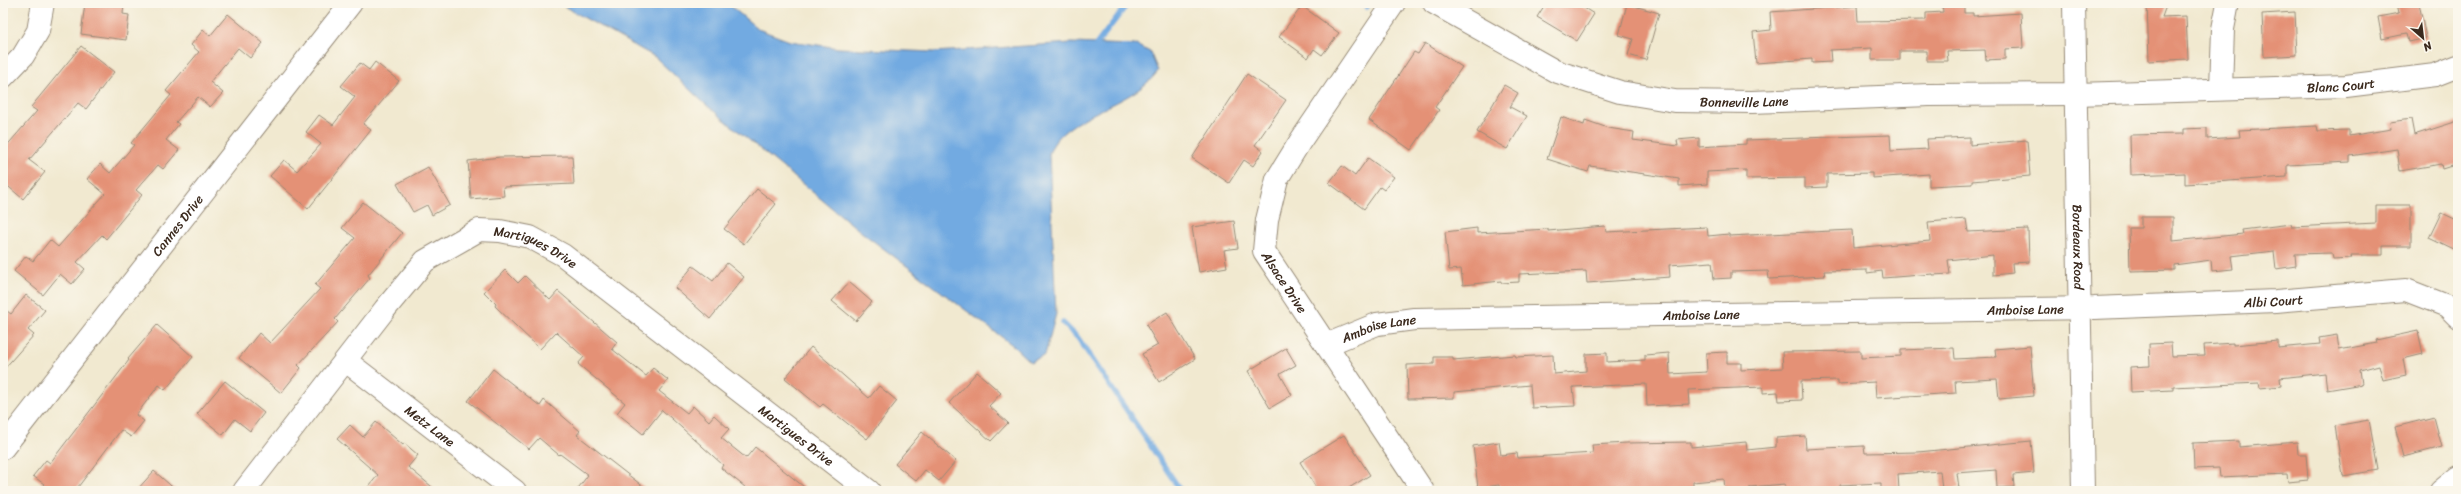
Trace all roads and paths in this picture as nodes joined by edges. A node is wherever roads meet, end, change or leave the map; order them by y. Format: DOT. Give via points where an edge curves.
graph roads {
  1 [pos="43,3"];
  2 [pos="351,3"];
  3 [pos="1394,3"];
  4 [pos="1434,3"];
  5 [pos="2074,3"];
  6 [pos="2228,3"];
  7 [pos="2458,66"];
  8 [pos="3,78"];
  9 [pos="2221,89"];
  10 [pos="2076,94"];
  11 [pos="2082,308"];
  12 [pos="2458,317"];
  13 [pos="1326,345"];
  14 [pos="346,361"];
  15 [pos="3,448"];
  16 [pos="2458,477"];
  17 [pos="244,491"];
  18 [pos="515,491"];
  19 [pos="869,491"];
  20 [pos="1423,491"];
  21 [pos="2083,491"];
  22 [pos="2441,491"];
  1 -- 8 [label="street" via="38,31 23,56"];
  2 -- 15 [label="street, Cannes Drive"];
  3 -- 13 [label="street, Alsace Drive" via="1301,140 1277,180 1266,220 1264,251"];
  4 -- 10 [label="street, Bonneville Lane" via="1555,71 1620,92 1675,101 1752,102 1929,95"];
  5 -- 10 [label="street, Bordeaux Road"];
  6 -- 9 [label="street" via="2223,29"];
  7 -- 9 [label="street, Blanc Court" via="2435,75 2346,86"];
  9 -- 10 [label="street, Blanc Court"];
  10 -- 11 [label="street, Bordeaux Road"];
  11 -- 12 [label="street, Albi Court" via="2276,301 2406,290 2447,306"];
  11 -- 13 [label="street, Amboise Lane" via="1414,319 1377,324"];
  11 -- 21 [label="street, Bordeaux Road"];
  13 -- 20 [label="street, Alsace Drive"];
  14 -- 17 [label="street, Martigues Drive"];
  14 -- 18 [label="street, Metz Lane"];
  14 -- 19 [label="street, Martigues Drive" via="425,261 477,230 500,231 530,237 563,255"];
  16 -- 22 [label="street"];
}
